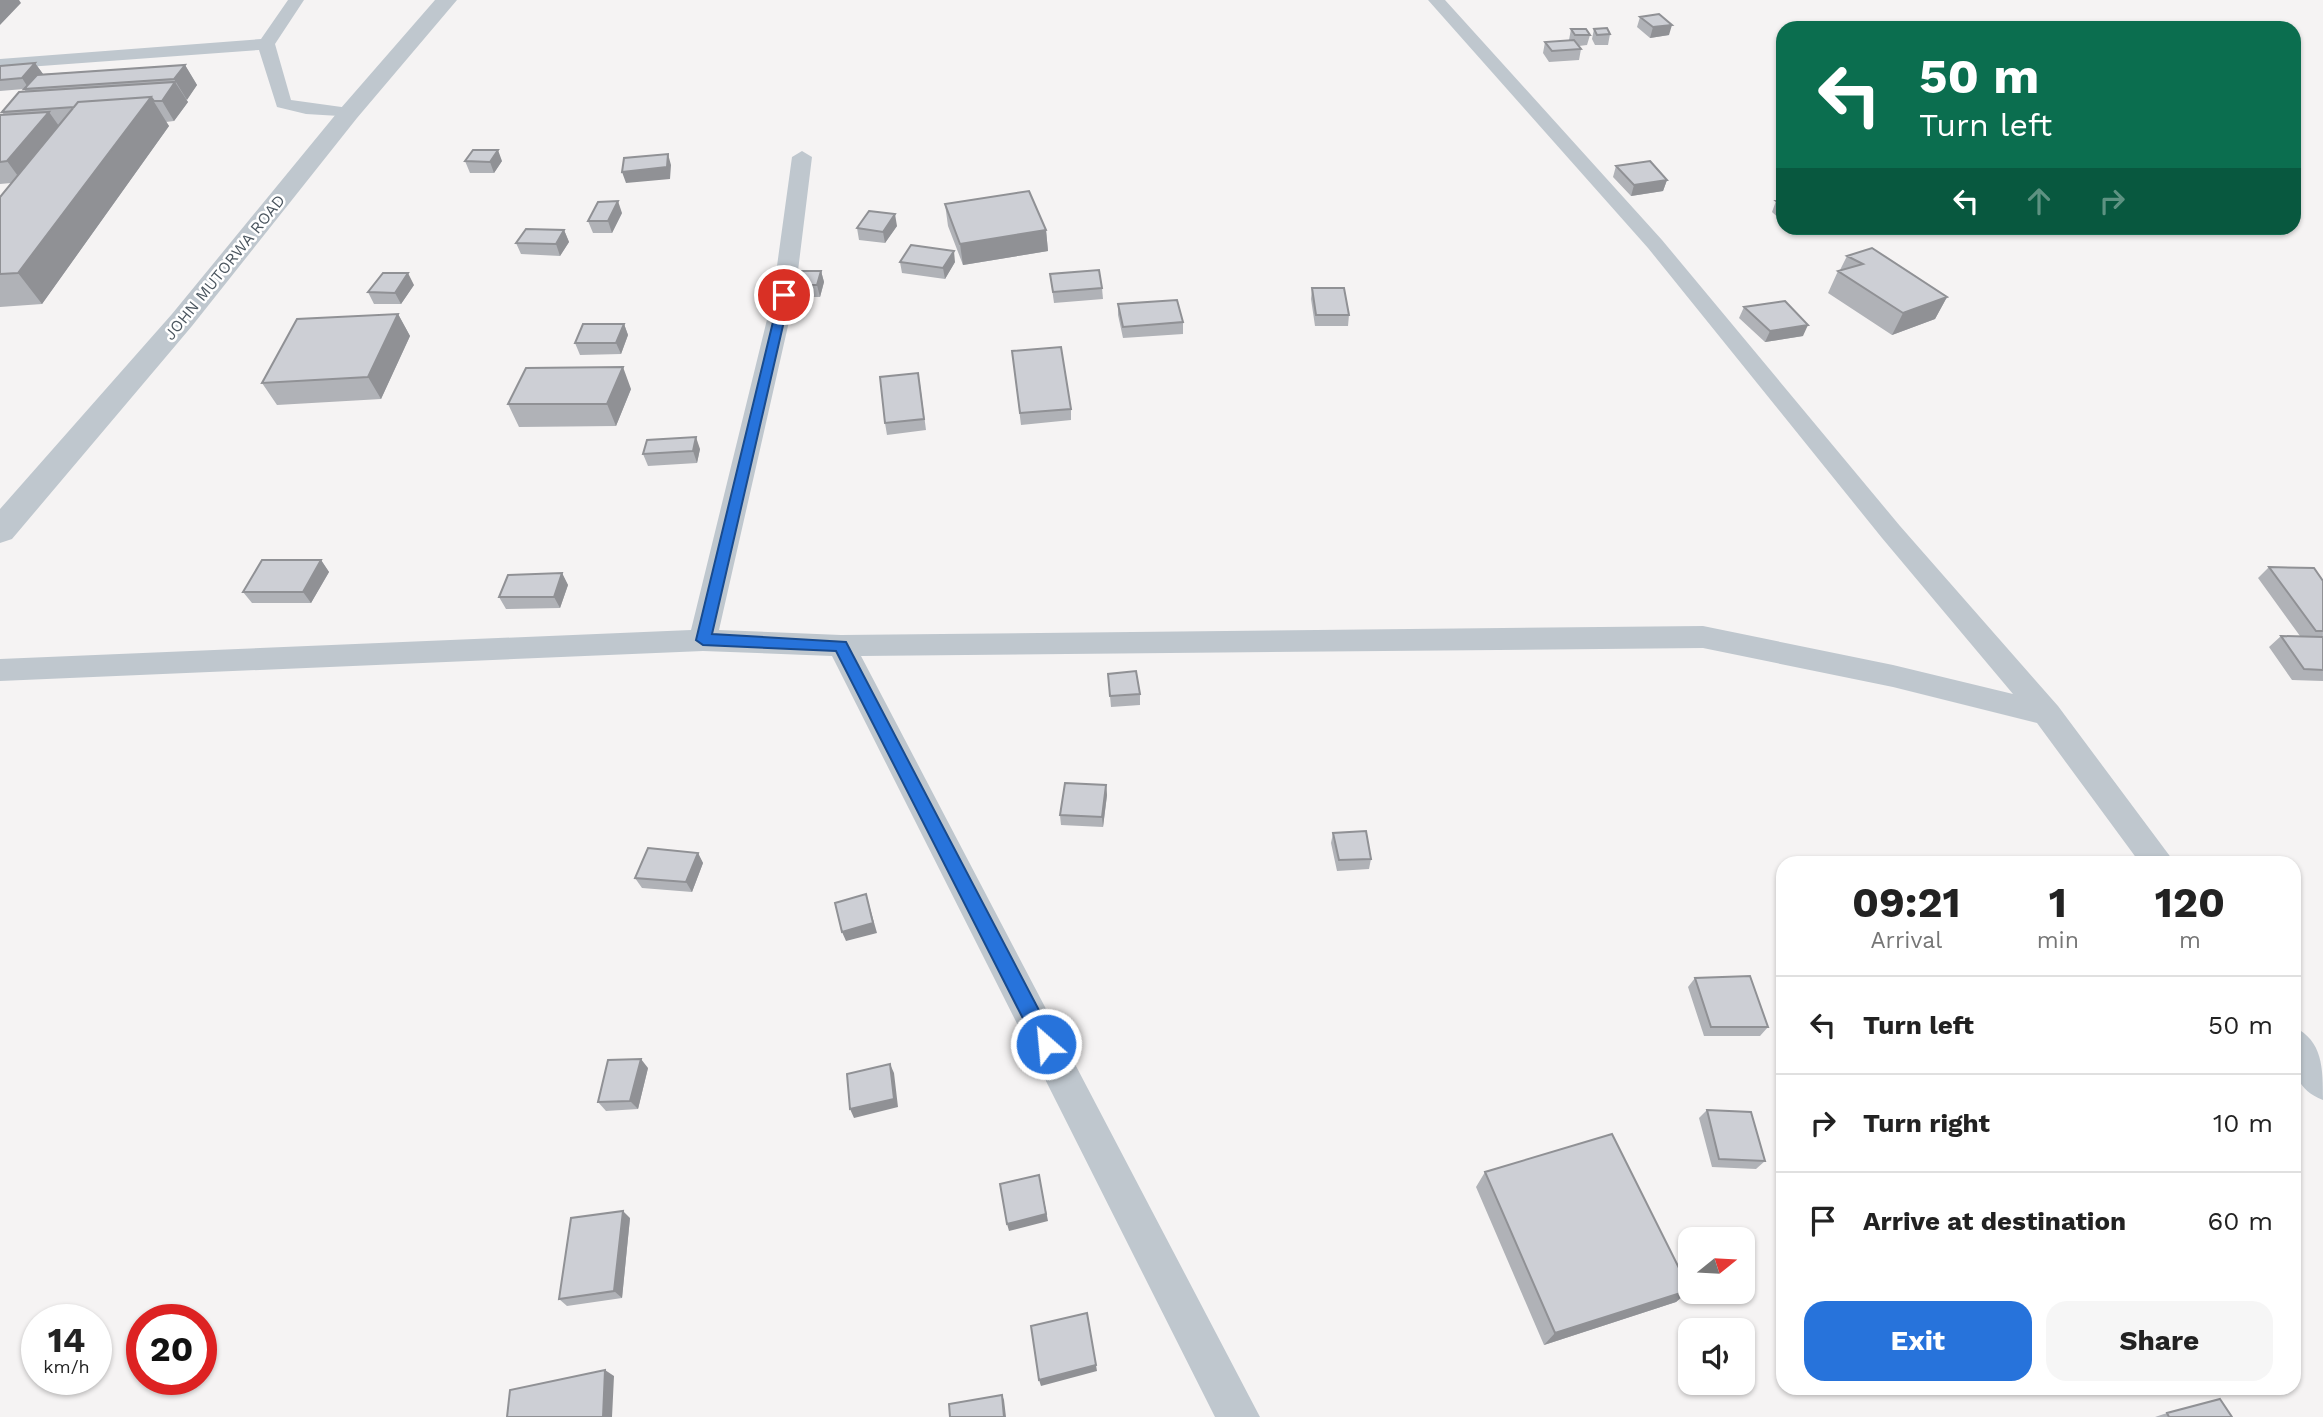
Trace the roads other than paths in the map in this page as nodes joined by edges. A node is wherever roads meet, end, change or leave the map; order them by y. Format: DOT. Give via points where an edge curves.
graph roads {
  1 [pos="296,0"];
  2 [pos="446,0"];
  3 [pos="1436,0"];
  4 [pos="266,44"];
  5 [pos="0,64"];
  6 [pos="349,113"];
  7 [pos="802,157"];
  8 [pos="0,531"];
  9 [pos="703,640"];
  10 [pos="841,646"];
  11 [pos="0,670"];
  12 [pos="2047,714"];
  13 [pos="2154,856"];
  14 [pos="2301,1053"];
  15 [pos="2323,1082"];
  16 [pos="1238,1417"];
  1 -- 4 [label="lane"];
  2 -- 6 [label="street, JOHN MUTORWA ROAD"];
  3 -- 12 [label="lane" via="1655,244"];
  4 -- 5 [label="lane"];
  4 -- 6 [label="lane" via="283,103"];
  6 -- 8 [label="street, JOHN MUTORWA ROAD" via="182,320"];
  7 -- 9 [label="lane" via="784,295"];
  9 -- 10 [label="lane"];
  9 -- 11 [label="lane"];
  10 -- 12 [label="lane" via="1703,637"];
  10 -- 16 [label="lane"];
  12 -- 13 [label="lane"];
  14 -- 15 [label="lane"];
}
